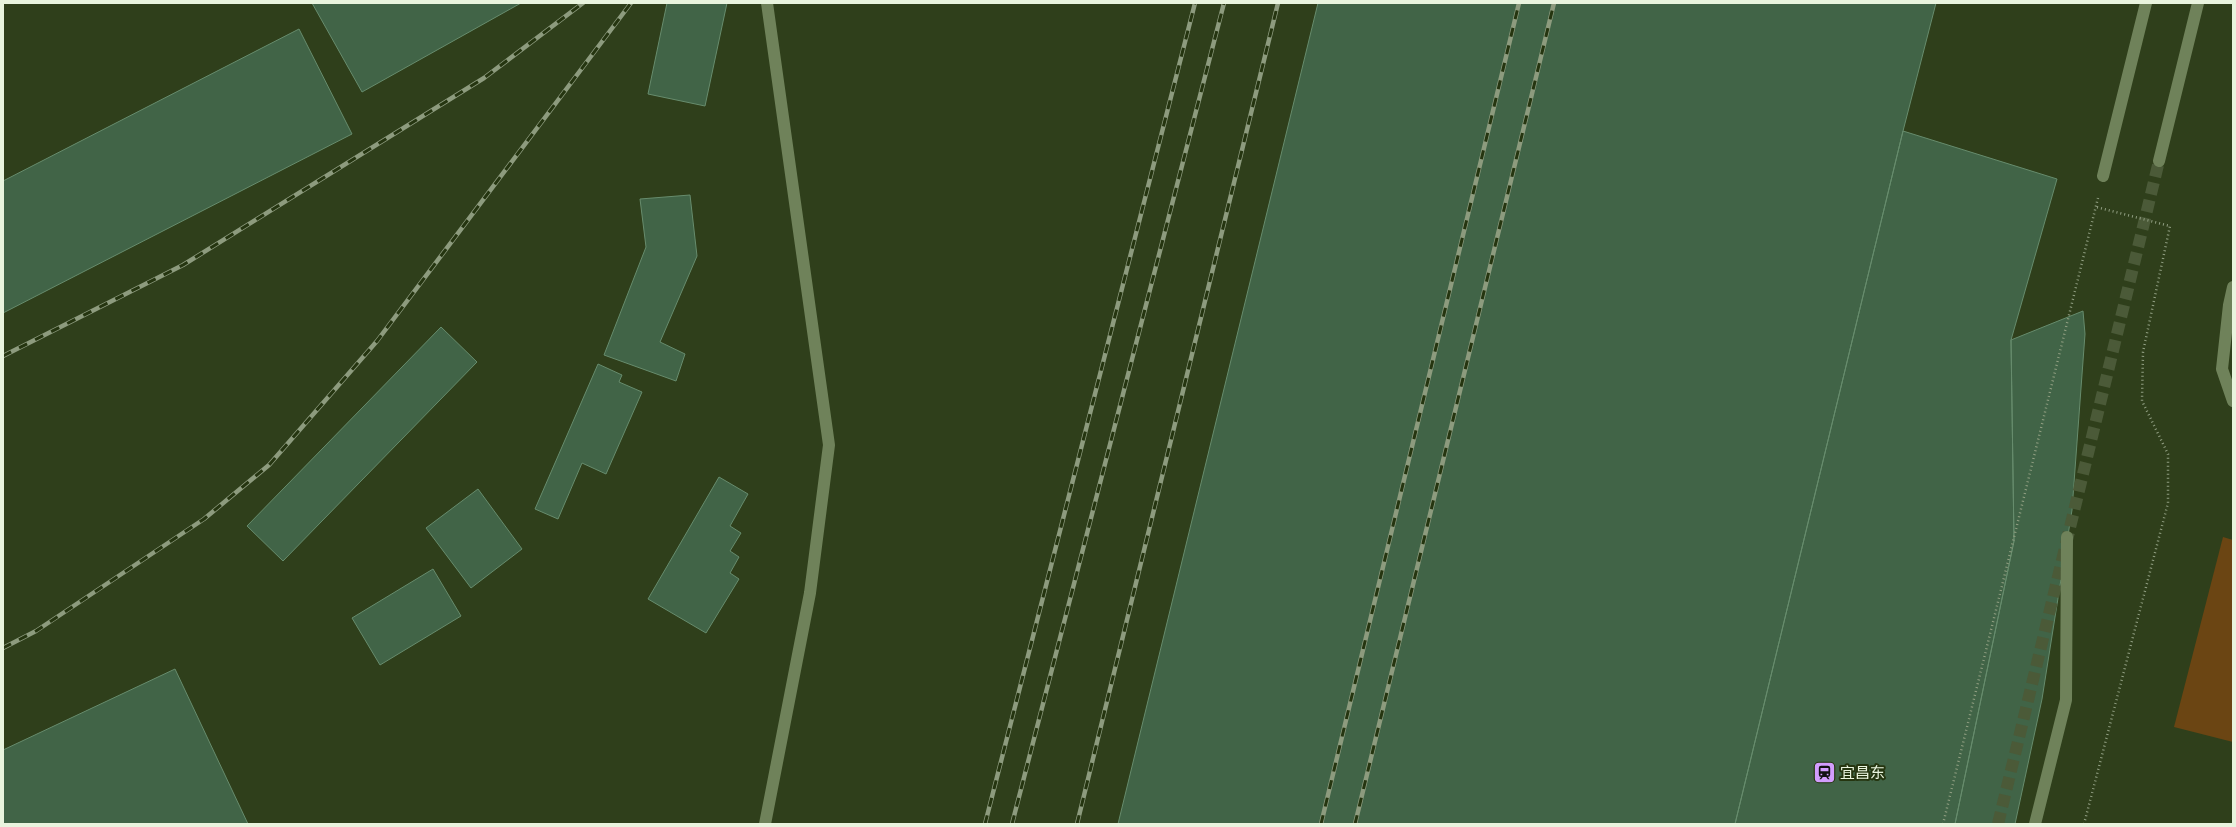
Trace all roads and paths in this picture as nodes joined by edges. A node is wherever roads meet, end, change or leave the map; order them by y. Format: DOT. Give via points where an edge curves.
graph roads {
  1 [pos="767,3"];
  2 [pos="2146,3"];
  3 [pos="2198,3"];
  4 [pos="2159,161"];
  5 [pos="2103,176"];
  6 [pos="2096,207"];
  7 [pos="2233,287"];
  8 [pos="2233,401"];
  9 [pos="2067,537"];
  10 [pos="765,824"];
  11 [pos="1943,824"];
  12 [pos="2035,824"];
  13 [pos="2084,824"];
  1 -- 10 [label="street" via="829,445 810,593"];
  2 -- 5 [label="street"];
  3 -- 4 [label="street"];
  5 -- 6 [label="path"];
  6 -- 11 [label="path"];
  6 -- 13 [label="path" via="2170,226 2143,352 2142,401 2168,454 2168,503"];
  7 -- 8 [label="street" via="2222,369"];
  9 -- 12 [label="street" via="2066,700"];
}
